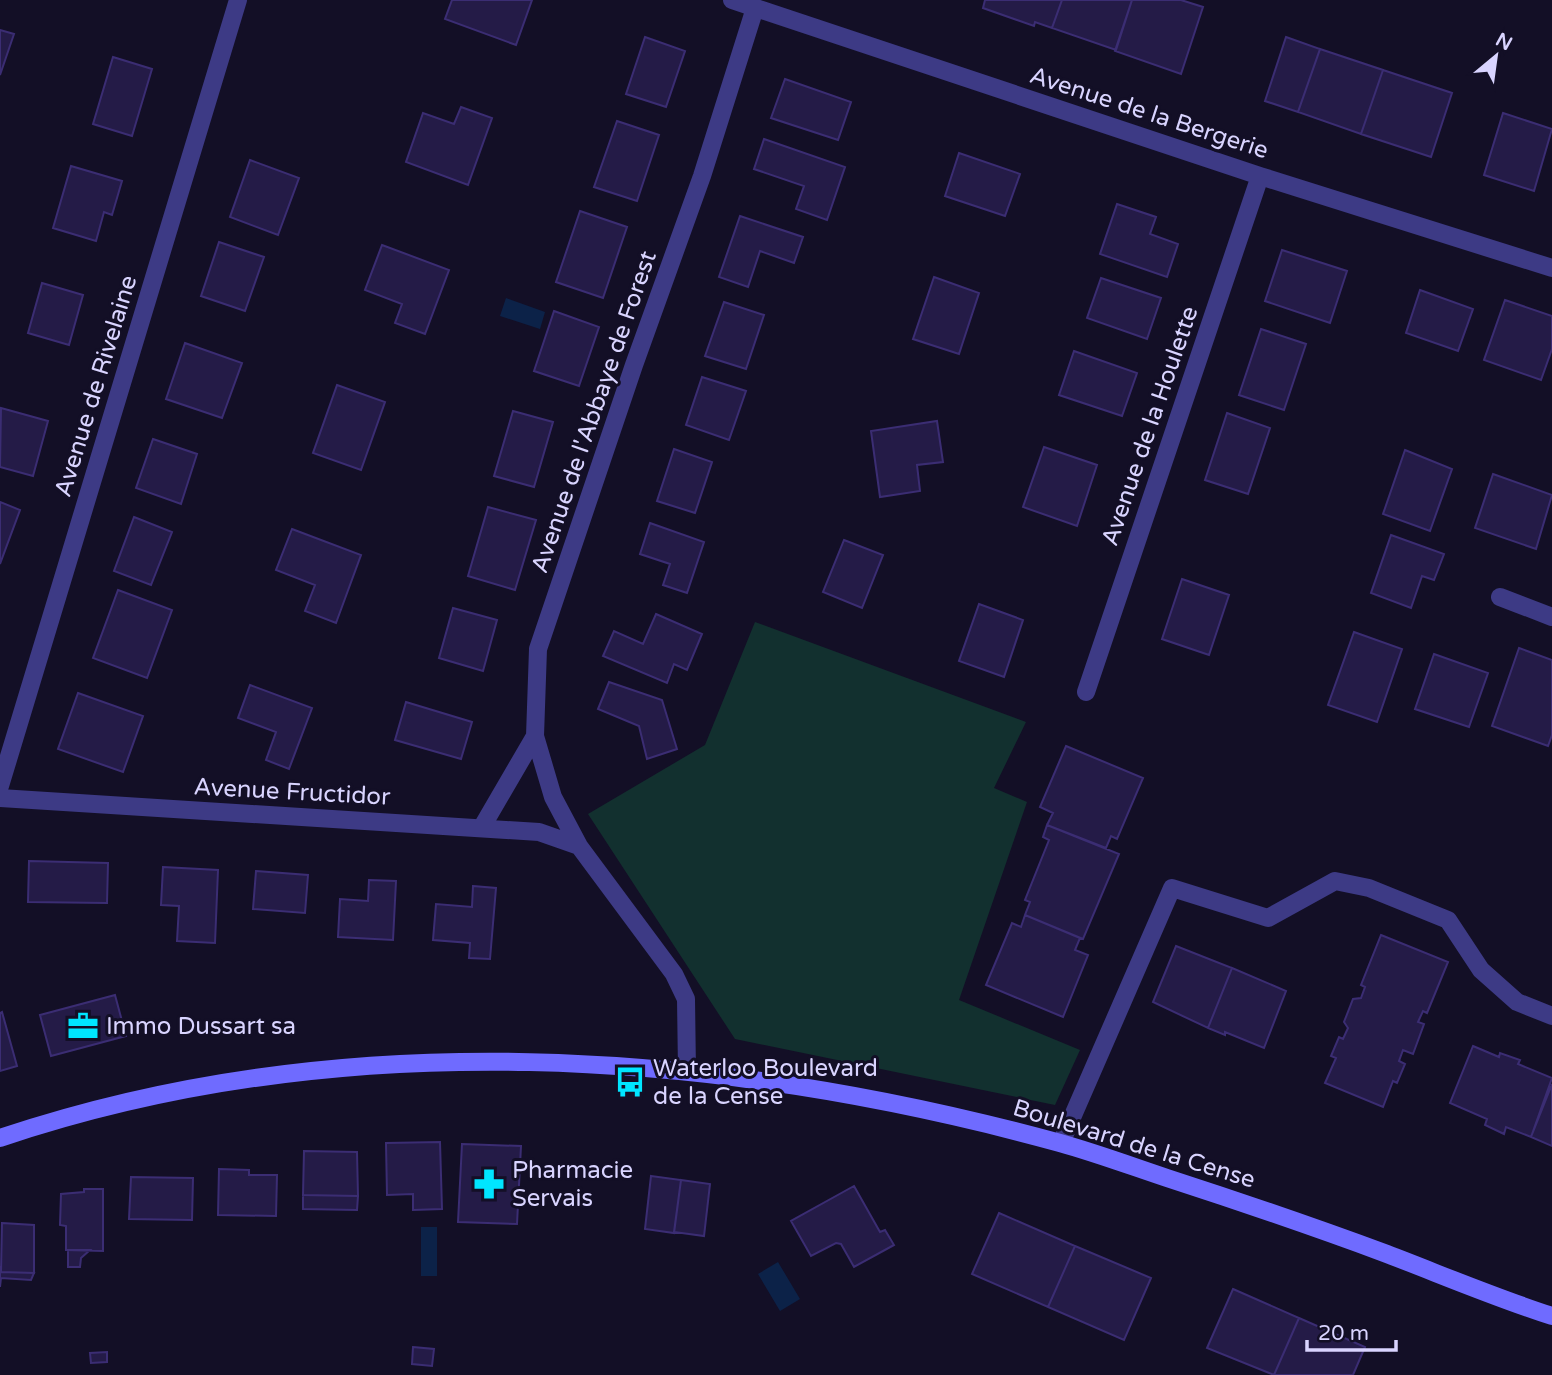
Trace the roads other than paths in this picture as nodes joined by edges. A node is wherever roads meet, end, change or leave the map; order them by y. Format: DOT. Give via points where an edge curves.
graph roads {
  1 [pos="238,0"];
  2 [pos="732,0"];
  3 [pos="755,8"];
  4 [pos="1261,176"];
  5 [pos="1552,268"];
  6 [pos="1500,597"];
  7 [pos="1552,617"];
  8 [pos="1086,692"];
  9 [pos="535,736"];
  10 [pos="0,786"];
  11 [pos="0,798"];
  12 [pos="482,827"];
  13 [pos="579,846"];
  14 [pos="1552,1016"];
  15 [pos="687,1071"];
  16 [pos="0,1138"];
  17 [pos="1061,1143"];
  18 [pos="1495,1298"];
  19 [pos="1552,1316"];
  20 [pos="1552,1329"];
  1 -- 10 [label="street, Avenue de Rivelaine"];
  2 -- 3 [label="street, Avenue de la Bergerie"];
  3 -- 4 [label="street, Avenue de la Bergerie"];
  3 -- 9 [label="street, Avenue de l'Abbaye de Forest" via="702,176 538,649"];
  4 -- 5 [label="street, Avenue de la Bergerie"];
  4 -- 8 [label="street, Avenue de la Houlette"];
  6 -- 7 [label="street"];
  9 -- 12 [label="street, Avenue de l'Abbaye de Forest"];
  9 -- 13 [label="street" via="553,797"];
  11 -- 12 [label="street, Avenue Fructidor"];
  12 -- 13 [label="street, Avenue Fructidor" via="540,832"];
  13 -- 15 [label="street" via="674,974 685,999"];
  14 -- 17 [label="street" via="1517,1002 1481,970 1448,920 1369,888 1335,881 1268,918 1172,888"];
  15 -- 16 [label="main road, Boulevard de la Cense" via="483,1060 302,1072 175,1093"];
  15 -- 17 [label="main road, Boulevard de la Cense" via="869,1098"];
  17 -- 18 [label="main road, Boulevard de la Cense" via="1287,1217"];
  18 -- 19 [label="main road, Boulevard de la Cense"];
  18 -- 20 [label="main road, Boulevard de la Cense"];
}
